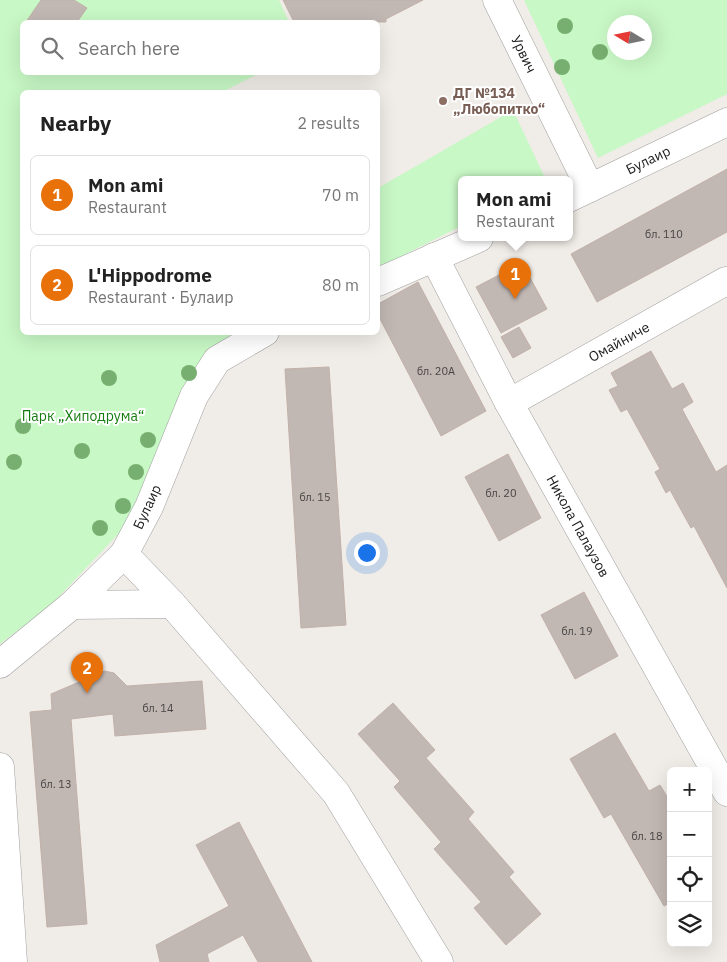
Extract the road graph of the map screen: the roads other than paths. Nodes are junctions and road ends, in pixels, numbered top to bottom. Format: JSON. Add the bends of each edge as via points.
{"nodes":[{"id":1,"x":497,"y":0,"type":"edge"},
{"id":2,"x":727,"y":122,"type":"edge"},
{"id":3,"x":572,"y":176,"type":"edge"},
{"id":4,"x":573,"y":179,"type":"edge"},
{"id":5,"x":579,"y":193,"type":"edge"},
{"id":6,"x":472,"y":241,"type":"edge"},
{"id":7,"x":434,"y":257,"type":"junction"},
{"id":8,"x":380,"y":281,"type":"edge"},
{"id":9,"x":727,"y":283,"type":"edge"},
{"id":10,"x":260,"y":335,"type":"edge"},
{"id":11,"x":509,"y":403,"type":"junction"},
{"id":12,"x":124,"y":554,"type":"junction"},
{"id":13,"x":172,"y":604,"type":"junction"},
{"id":14,"x":72,"y":605,"type":"junction"},
{"id":15,"x":0,"y":664,"type":"edge"},
{"id":16,"x":0,"y":767,"type":"edge"},
{"id":17,"x":727,"y":792,"type":"edge"},
{"id":18,"x":13,"y":962,"type":"edge"},
{"id":19,"x":439,"y":962,"type":"edge"}],
"edges":[{"from":1,"to":3,"type":"street","name":"Урвич"},
{"from":2,"to":5,"type":"street","name":"Булаир"},
{"from":4,"to":5,"type":"street","name":"Урвич"},
{"from":6,"to":7,"type":"street"},
{"from":7,"to":8,"type":"street"},
{"from":7,"to":11,"type":"street","name":"Никола Палаузов"},
{"from":9,"to":11,"type":"street","name":"Омайниче"},
{"from":10,"to":12,"type":"street","name":"Булаир","via":[[217,360],[194,396],[149,507]]},
{"from":11,"to":17,"type":"street","name":"Никола Палаузов"},
{"from":12,"to":13,"type":"street"},
{"from":12,"to":14,"type":"street","name":"Булаир"},
{"from":13,"to":14,"type":"street"},
{"from":13,"to":19,"type":"street","via":[[336,793]]},
{"from":14,"to":15,"type":"street","name":"Булаир"},
{"from":16,"to":18,"type":"street"}]}
